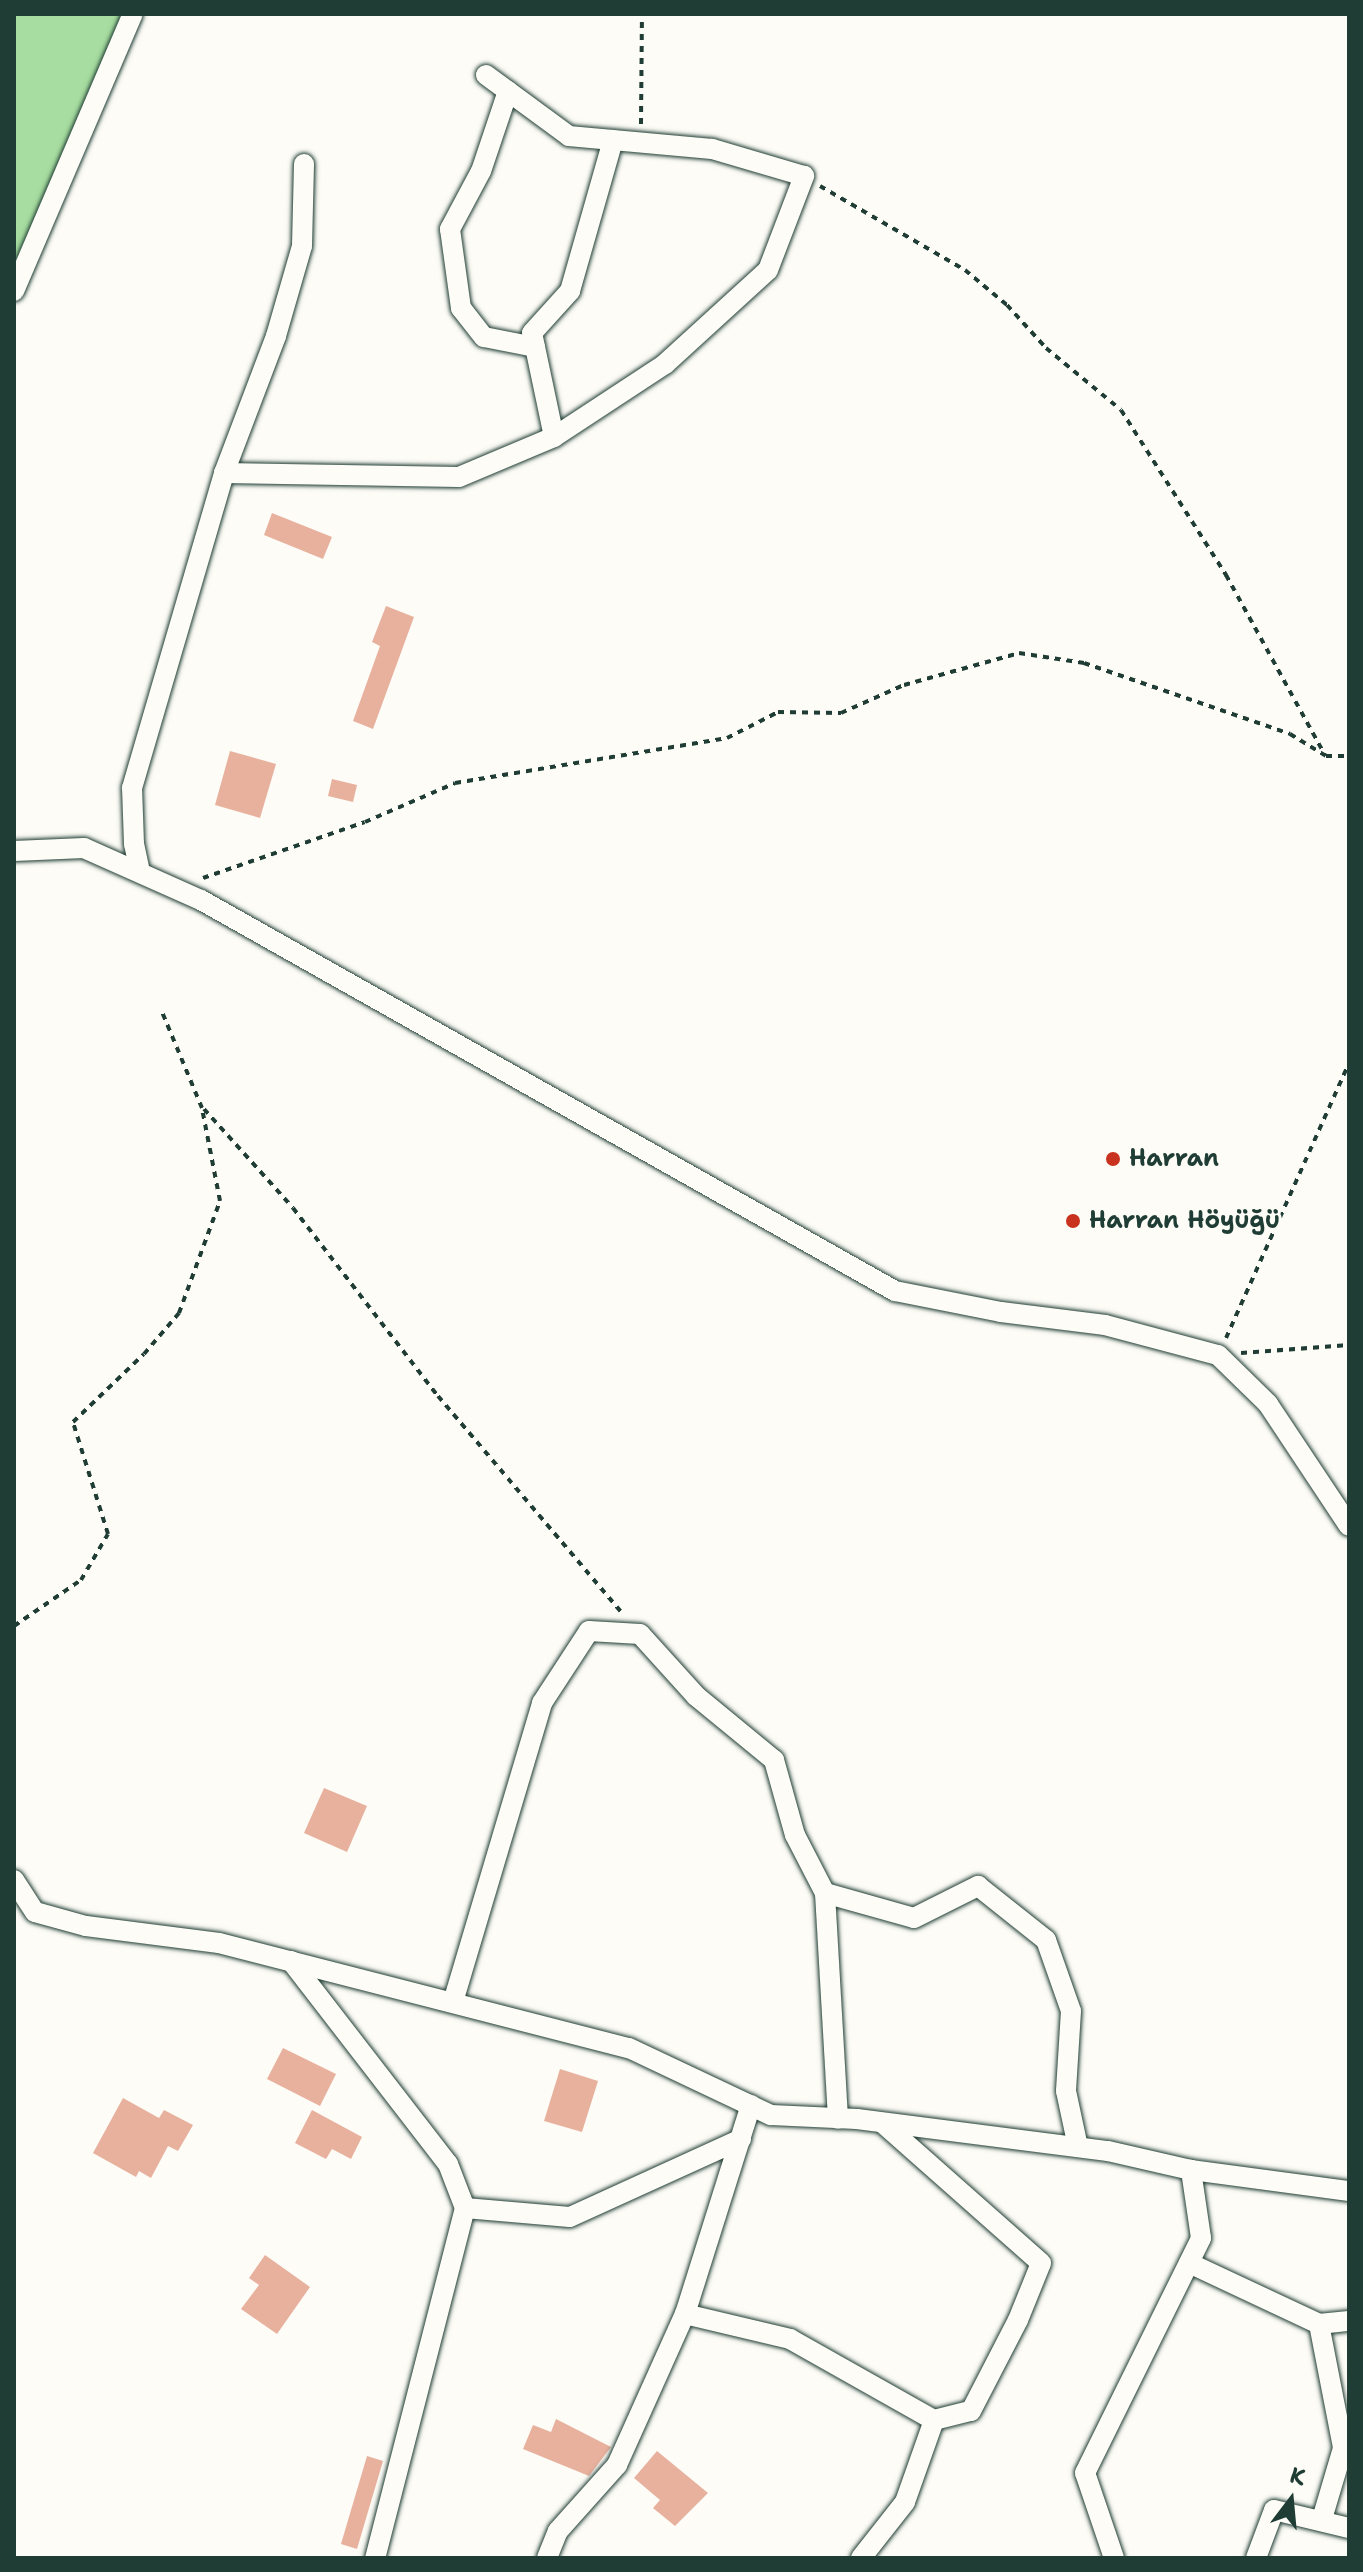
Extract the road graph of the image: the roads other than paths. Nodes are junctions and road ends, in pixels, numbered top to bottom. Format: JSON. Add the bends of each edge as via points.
{"nodes":[{"id":1,"x":133,"y":14,"type":"edge"},
{"id":2,"x":486,"y":75,"type":"dead end"},
{"id":3,"x":508,"y":91,"type":"junction"},
{"id":4,"x":613,"y":140,"type":"junction"},
{"id":5,"x":304,"y":164,"type":"dead end"},
{"id":6,"x":14,"y":291,"type":"edge"},
{"id":7,"x":535,"y":347,"type":"junction"},
{"id":8,"x":554,"y":437,"type":"junction"},
{"id":9,"x":224,"y":473,"type":"junction"},
{"id":10,"x":14,"y":851,"type":"edge"},
{"id":11,"x":140,"y":872,"type":"junction"},
{"id":12,"x":1349,"y":1526,"type":"edge"},
{"id":13,"x":14,"y":1880,"type":"edge"},
{"id":14,"x":825,"y":1893,"type":"junction"},
{"id":15,"x":291,"y":1961,"type":"junction"},
{"id":16,"x":453,"y":2002,"type":"junction"},
{"id":17,"x":751,"y":2105,"type":"junction"},
{"id":18,"x":838,"y":2119,"type":"junction"},
{"id":19,"x":883,"y":2123,"type":"junction"},
{"id":20,"x":741,"y":2139,"type":"junction"},
{"id":21,"x":1078,"y":2147,"type":"junction"},
{"id":22,"x":1191,"y":2170,"type":"junction"},
{"id":23,"x":1349,"y":2191,"type":"edge"},
{"id":24,"x":465,"y":2208,"type":"junction"},
{"id":25,"x":1189,"y":2263,"type":"junction"},
{"id":26,"x":685,"y":2314,"type":"junction"},
{"id":27,"x":1349,"y":2321,"type":"edge"},
{"id":28,"x":1319,"y":2324,"type":"junction"},
{"id":29,"x":934,"y":2420,"type":"junction"},
{"id":30,"x":1346,"y":2448,"type":"edge"},
{"id":31,"x":1322,"y":2519,"type":"junction"},
{"id":32,"x":1349,"y":2528,"type":"edge"},
{"id":33,"x":375,"y":2558,"type":"edge"},
{"id":34,"x":547,"y":2558,"type":"edge"},
{"id":35,"x":861,"y":2558,"type":"edge"},
{"id":36,"x":1114,"y":2558,"type":"edge"},
{"id":37,"x":1256,"y":2558,"type":"edge"}],
"edges":[{"from":1,"to":6,"type":"street"},
{"from":2,"to":3,"type":"street"},
{"from":3,"to":4,"type":"street","via":[[569,136]]},
{"from":3,"to":7,"type":"street","via":[[481,171],[450,229],[461,308],[484,337]]},
{"from":4,"to":7,"type":"street","via":[[570,291],[532,333]]},
{"from":4,"to":8,"type":"street","via":[[712,149],[804,176],[768,270],[665,364]]},
{"from":5,"to":9,"type":"street","via":[[302,246],[276,336]]},
{"from":7,"to":8,"type":"street"},
{"from":8,"to":9,"type":"street","via":[[459,477]]},
{"from":9,"to":11,"type":"street","via":[[132,788]]},
{"from":10,"to":11,"type":"street","via":[[84,848]]},
{"from":11,"to":12,"type":"street","via":[[201,900],[895,1291],[1105,1325],[1218,1355],[1268,1404]]},
{"from":13,"to":15,"type":"street","via":[[35,1912],[86,1926],[219,1943]]},
{"from":14,"to":16,"type":"street","via":[[795,1835],[774,1760],[696,1696],[640,1634],[589,1631],[542,1703]]},
{"from":14,"to":18,"type":"street"},
{"from":14,"to":21,"type":"street","via":[[914,1918],[978,1886],[1046,1940],[1071,2011],[1066,2091]]},
{"from":15,"to":16,"type":"street"},
{"from":15,"to":24,"type":"street","via":[[448,2164]]},
{"from":16,"to":17,"type":"street","via":[[629,2048]]},
{"from":17,"to":18,"type":"street","via":[[771,2115]]},
{"from":17,"to":20,"type":"street"},
{"from":18,"to":19,"type":"street"},
{"from":19,"to":21,"type":"street"},
{"from":19,"to":29,"type":"street","via":[[1041,2263],[971,2411]]},
{"from":20,"to":24,"type":"street","via":[[570,2217]]},
{"from":20,"to":26,"type":"street"},
{"from":21,"to":22,"type":"street"},
{"from":22,"to":23,"type":"street"},
{"from":22,"to":25,"type":"street","via":[[1201,2238]]},
{"from":24,"to":33,"type":"street"},
{"from":25,"to":28,"type":"street"},
{"from":25,"to":36,"type":"street","via":[[1085,2473]]},
{"from":26,"to":29,"type":"street","via":[[790,2339]]},
{"from":26,"to":34,"type":"street","via":[[617,2465],[558,2531]]},
{"from":27,"to":28,"type":"street"},
{"from":28,"to":30,"type":"street"},
{"from":29,"to":35,"type":"street","via":[[905,2502]]},
{"from":30,"to":31,"type":"street"},
{"from":31,"to":32,"type":"street"},
{"from":31,"to":37,"type":"street","via":[[1274,2510]]}]}
